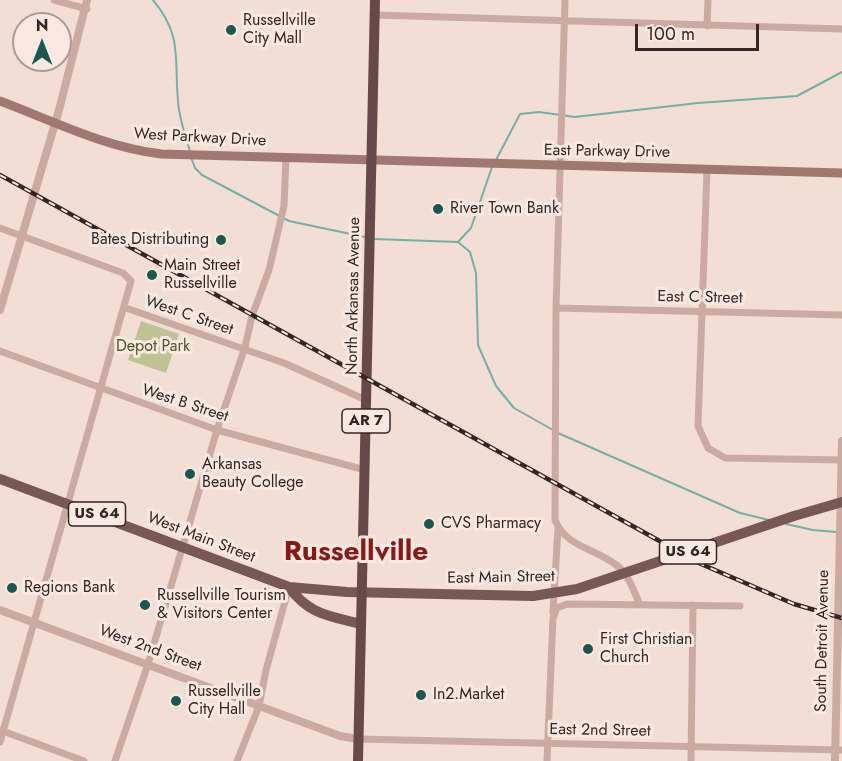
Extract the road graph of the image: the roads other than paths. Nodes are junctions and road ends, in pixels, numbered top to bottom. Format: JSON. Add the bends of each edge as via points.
{"nodes":[{"id":1,"x":54,"y":0,"type":"edge"},
{"id":2,"x":375,"y":0,"type":"edge"},
{"id":3,"x":565,"y":0,"type":"edge"},
{"id":4,"x":708,"y":0,"type":"edge"},
{"id":5,"x":87,"y":4,"type":"edge"},
{"id":6,"x":375,"y":15,"type":"junction"},
{"id":7,"x":565,"y":20,"type":"junction"},
{"id":8,"x":707,"y":26,"type":"junction"},
{"id":9,"x":842,"y":29,"type":"edge"},
{"id":10,"x":0,"y":101,"type":"edge"},
{"id":11,"x":55,"y":122,"type":"junction"},
{"id":12,"x":286,"y":158,"type":"junction"},
{"id":13,"x":372,"y":160,"type":"junction"},
{"id":14,"x":560,"y":166,"type":"junction"},
{"id":15,"x":707,"y":170,"type":"junction"},
{"id":16,"x":842,"y":173,"type":"edge"},
{"id":17,"x":0,"y":228,"type":"edge"},
{"id":18,"x":22,"y":236,"type":"junction"},
{"id":19,"x":126,"y":308,"type":"junction"},
{"id":20,"x":556,"y":308,"type":"junction"},
{"id":21,"x":0,"y":310,"type":"edge"},
{"id":22,"x":701,"y":312,"type":"junction"},
{"id":23,"x":842,"y":315,"type":"edge"},
{"id":24,"x":242,"y":349,"type":"junction"},
{"id":25,"x":0,"y":351,"type":"edge"},
{"id":26,"x":102,"y":390,"type":"junction"},
{"id":27,"x":366,"y":400,"type":"junction"},
{"id":28,"x":217,"y":430,"type":"junction"},
{"id":29,"x":842,"y":441,"type":"edge"},
{"id":30,"x":842,"y":460,"type":"edge"},
{"id":31,"x":365,"y":470,"type":"junction"},
{"id":32,"x":0,"y":479,"type":"edge"},
{"id":33,"x":842,"y":502,"type":"edge"},
{"id":34,"x":68,"y":503,"type":"junction"},
{"id":35,"x":558,"y":528,"type":"junction"},
{"id":36,"x":182,"y":548,"type":"junction"},
{"id":37,"x":289,"y":587,"type":"junction"},
{"id":38,"x":362,"y":593,"type":"junction"},
{"id":39,"x":640,"y":605,"type":"junction"},
{"id":40,"x":693,"y":605,"type":"junction"},
{"id":41,"x":740,"y":606,"type":"dead end"},
{"id":42,"x":0,"y":610,"type":"edge"},
{"id":43,"x":553,"y":618,"type":"junction"},
{"id":44,"x":34,"y":622,"type":"junction"},
{"id":45,"x":362,"y":624,"type":"junction"},
{"id":46,"x":148,"y":664,"type":"junction"},
{"id":47,"x":259,"y":706,"type":"junction"},
{"id":48,"x":2,"y":731,"type":"edge"},
{"id":49,"x":358,"y":739,"type":"junction"},
{"id":50,"x":0,"y":742,"type":"edge"},
{"id":51,"x":548,"y":744,"type":"junction"},
{"id":52,"x":691,"y":746,"type":"junction"},
{"id":53,"x":839,"y":750,"type":"edge"},
{"id":54,"x":84,"y":761,"type":"edge"},
{"id":55,"x":115,"y":761,"type":"edge"},
{"id":56,"x":237,"y":761,"type":"edge"},
{"id":57,"x":358,"y":761,"type":"edge"},
{"id":58,"x":547,"y":761,"type":"edge"},
{"id":59,"x":691,"y":761,"type":"edge"},
{"id":60,"x":835,"y":761,"type":"edge"}],
"edges":[{"from":1,"to":5,"type":"street"},
{"from":2,"to":6,"type":"highway","name":"North Arkansas Avenue","number":"AR 7"},
{"from":3,"to":7,"type":"street"},
{"from":4,"to":8,"type":"street"},
{"from":5,"to":11,"type":"street"},
{"from":6,"to":7,"type":"street"},
{"from":6,"to":13,"type":"highway","name":"North Arkansas Avenue","number":"AR 7"},
{"from":7,"to":8,"type":"street"},
{"from":7,"to":14,"type":"street"},
{"from":8,"to":9,"type":"street"},
{"from":10,"to":11,"type":"main road","name":"West Parkway Drive"},
{"from":11,"to":12,"type":"main road","name":"West Parkway Drive","via":[[121,147],[183,155]]},
{"from":11,"to":18,"type":"street"},
{"from":12,"to":13,"type":"main road","name":"West Parkway Drive"},
{"from":12,"to":24,"type":"street","via":[[284,206],[269,270]]},
{"from":13,"to":14,"type":"main road","name":"East Parkway Drive"},
{"from":13,"to":27,"type":"highway","name":"North Arkansas Avenue","number":"AR 7"},
{"from":14,"to":15,"type":"main road","name":"East Parkway Drive"},
{"from":14,"to":20,"type":"street"},
{"from":15,"to":16,"type":"main road","name":"East Parkway Drive"},
{"from":15,"to":22,"type":"street"},
{"from":17,"to":18,"type":"street","name":"West C Street"},
{"from":18,"to":19,"type":"street","name":"West C Street","via":[[123,273],[131,281]]},
{"from":18,"to":21,"type":"street"},
{"from":19,"to":24,"type":"street","name":"West C Street"},
{"from":19,"to":26,"type":"street"},
{"from":20,"to":22,"type":"street","name":"East C Street"},
{"from":20,"to":35,"type":"street"},
{"from":22,"to":23,"type":"street","name":"East C Street"},
{"from":22,"to":30,"type":"street","via":[[698,426],[708,448],[725,458]]},
{"from":24,"to":27,"type":"street","name":"West C Street","via":[[284,363]]},
{"from":24,"to":28,"type":"street"},
{"from":25,"to":26,"type":"street","name":"West B Street"},
{"from":26,"to":28,"type":"street","name":"West B Street"},
{"from":26,"to":34,"type":"street"},
{"from":27,"to":31,"type":"highway","name":"North Arkansas Avenue","number":"AR 7"},
{"from":28,"to":31,"type":"street","name":"West B Street"},
{"from":28,"to":36,"type":"street"},
{"from":29,"to":30,"type":"street","name":"South Detroit Avenue"},
{"from":30,"to":53,"type":"street","name":"South Detroit Avenue"},
{"from":31,"to":38,"type":"highway","name":"North Arkansas Avenue","number":"AR 7"},
{"from":32,"to":34,"type":"main road","name":"West Main Street","number":"US 64"},
{"from":33,"to":38,"type":"main road","name":"East Main Street","number":"US 64","bridge":true,"via":[[586,586],[533,596]]},
{"from":34,"to":36,"type":"main road","name":"West Main Street","number":"US 64"},
{"from":34,"to":44,"type":"street"},
{"from":35,"to":39,"type":"street","via":[[576,544],[615,563],[624,572]]},
{"from":35,"to":43,"type":"street"},
{"from":36,"to":37,"type":"main road","name":"West Main Street","number":"US 64"},
{"from":36,"to":46,"type":"street"},
{"from":37,"to":38,"type":"main road","name":"West Main Street","number":"US 64"},
{"from":37,"to":45,"type":"main road","via":[[310,609]]},
{"from":37,"to":47,"type":"street"},
{"from":38,"to":45,"type":"highway","number":"AR 7"},
{"from":39,"to":40,"type":"street"},
{"from":39,"to":43,"type":"street","via":[[567,604],[557,608]]},
{"from":40,"to":41,"type":"street"},
{"from":40,"to":52,"type":"street"},
{"from":42,"to":44,"type":"street","name":"West 2nd Street"},
{"from":43,"to":51,"type":"street"},
{"from":44,"to":46,"type":"street","name":"West 2nd Street"},
{"from":44,"to":48,"type":"street"},
{"from":45,"to":49,"type":"highway","number":"AR 7"},
{"from":46,"to":47,"type":"street","name":"West 2nd Street"},
{"from":46,"to":55,"type":"street"},
{"from":47,"to":49,"type":"street","name":"West 2nd Street"},
{"from":47,"to":56,"type":"street"},
{"from":48,"to":50,"type":"street"},
{"from":48,"to":54,"type":"street"},
{"from":49,"to":51,"type":"street","name":"East 2nd Street"},
{"from":49,"to":57,"type":"highway","number":"AR 7"},
{"from":51,"to":52,"type":"street","name":"East 2nd Street"},
{"from":51,"to":58,"type":"street"},
{"from":52,"to":53,"type":"street","name":"East 2nd Street"},
{"from":52,"to":59,"type":"street"},
{"from":53,"to":60,"type":"street","name":"South Detroit Avenue"}]}
